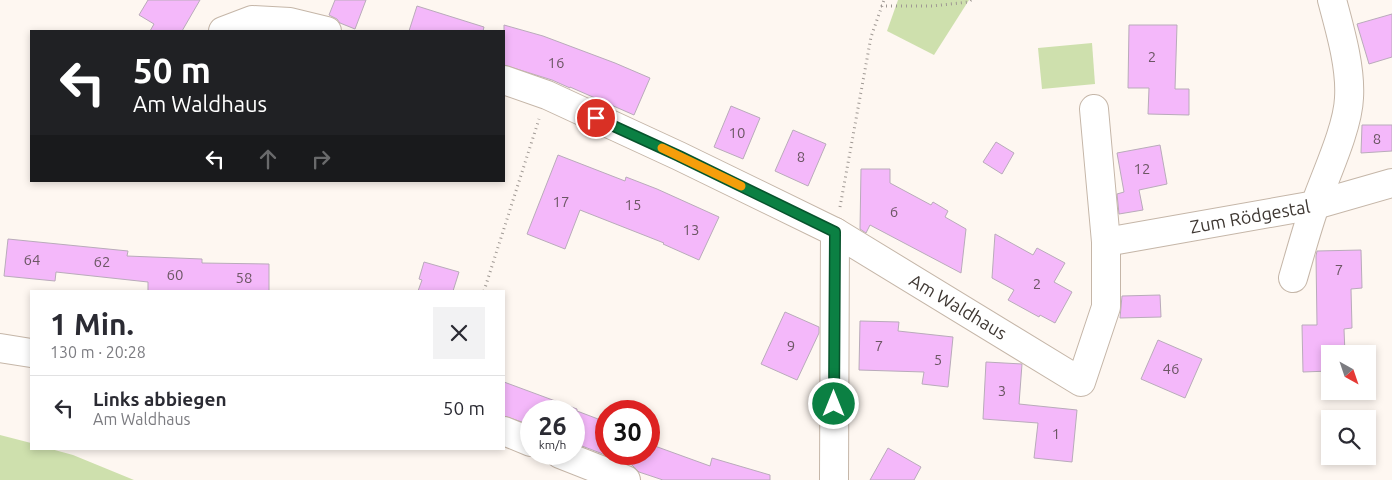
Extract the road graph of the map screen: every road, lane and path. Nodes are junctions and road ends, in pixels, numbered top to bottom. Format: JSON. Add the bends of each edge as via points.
{"nodes":[{"id":1,"x":884,"y":0,"type":"edge"},
{"id":2,"x":971,"y":0,"type":"edge"},
{"id":3,"x":1332,"y":0,"type":"edge"},
{"id":4,"x":882,"y":6,"type":"junction"},
{"id":5,"x":226,"y":30,"type":"edge"},
{"id":6,"x":324,"y":30,"type":"edge"},
{"id":7,"x":505,"y":80,"type":"edge"},
{"id":8,"x":547,"y":95,"type":"junction"},
{"id":9,"x":1094,"y":109,"type":"dead end"},
{"id":10,"x":1392,"y":183,"type":"edge"},
{"id":11,"x":1315,"y":206,"type":"junction"},
{"id":12,"x":835,"y":232,"type":"junction"},
{"id":13,"x":1106,"y":242,"type":"junction"},
{"id":14,"x":1293,"y":278,"type":"dead end"},
{"id":15,"x":484,"y":290,"type":"edge"},
{"id":16,"x":0,"y":348,"type":"edge"},
{"id":17,"x":30,"y":353,"type":"edge"},
{"id":18,"x":505,"y":431,"type":"edge"},
{"id":19,"x":520,"y":438,"type":"edge"},
{"id":20,"x":585,"y":464,"type":"edge"},
{"id":21,"x":626,"y":480,"type":"edge"},
{"id":22,"x":834,"y":480,"type":"edge"}],
"edges":[{"from":1,"to":4,"type":"path"},
{"from":2,"to":4,"type":"path","via":[[932,6]]},
{"from":3,"to":11,"type":"street","via":[[1348,75],[1349,100]]},
{"from":4,"to":12,"type":"path","via":[[871,37]]},
{"from":5,"to":6,"type":"street","via":[[252,20],[290,22]]},
{"from":7,"to":8,"type":"street","name":"Am Waldhaus"},
{"from":8,"to":12,"type":"street","name":"Am Waldhaus"},
{"from":8,"to":15,"type":"path"},
{"from":9,"to":13,"type":"street"},
{"from":10,"to":11,"type":"street","name":"Zum Rödgestal"},
{"from":11,"to":13,"type":"street","name":"Zum Rödgestal"},
{"from":11,"to":14,"type":"street"},
{"from":12,"to":13,"type":"street","name":"Am Waldhaus","via":[[1081,382],[1106,307]]},
{"from":12,"to":22,"type":"street"},
{"from":16,"to":17,"type":"street"},
{"from":18,"to":19,"type":"street"},
{"from":20,"to":21,"type":"street"}]}
